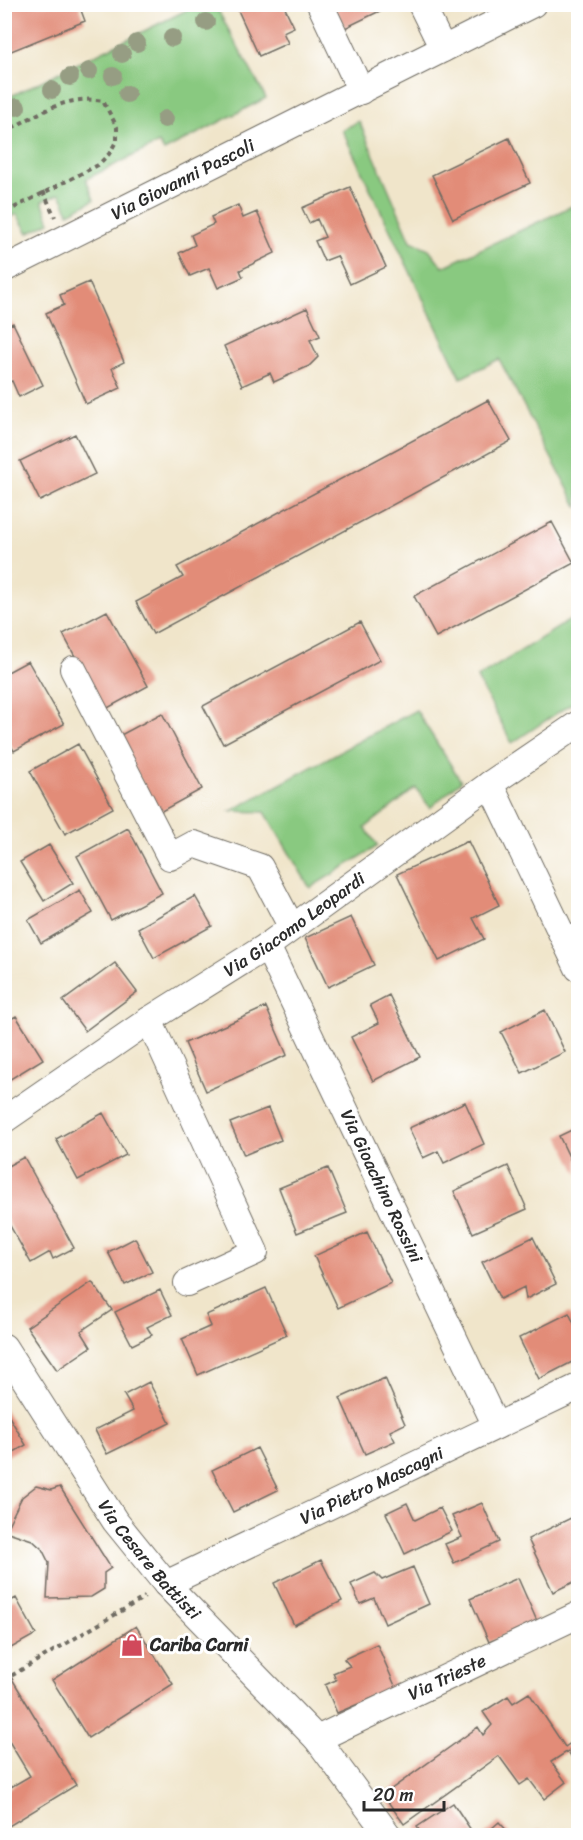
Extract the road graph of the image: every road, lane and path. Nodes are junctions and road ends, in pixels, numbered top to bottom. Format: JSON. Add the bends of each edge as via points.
{"nodes":[{"id":1,"x":320,"y":4,"type":"edge"},
{"id":2,"x":421,"y":4,"type":"edge"},
{"id":3,"x":533,"y":4,"type":"edge"},
{"id":4,"x":443,"y":49,"type":"junction"},
{"id":5,"x":361,"y":91,"type":"junction"},
{"id":6,"x":4,"y":132,"type":"edge"},
{"id":7,"x":4,"y":213,"type":"edge"},
{"id":8,"x":4,"y":270,"type":"edge"},
{"id":9,"x":72,"y":669,"type":"dead end"},
{"id":10,"x":579,"y":724,"type":"edge"},
{"id":11,"x":490,"y":784,"type":"junction"},
{"id":12,"x":291,"y":926,"type":"junction"},
{"id":13,"x":267,"y":946,"type":"junction"},
{"id":14,"x":579,"y":968,"type":"edge"},
{"id":15,"x":149,"y":1020,"type":"junction"},
{"id":16,"x":4,"y":1120,"type":"edge"},
{"id":17,"x":187,"y":1283,"type":"dead end"},
{"id":18,"x":4,"y":1347,"type":"edge"},
{"id":19,"x":579,"y":1388,"type":"edge"},
{"id":20,"x":496,"y":1426,"type":"junction"},
{"id":21,"x":166,"y":1584,"type":"junction"},
{"id":22,"x":579,"y":1615,"type":"edge"},
{"id":23,"x":4,"y":1680,"type":"edge"},
{"id":24,"x":317,"y":1740,"type":"junction"},
{"id":25,"x":389,"y":1836,"type":"edge"}],
"edges":[{"from":1,"to":5,"type":"street"},
{"from":2,"to":4,"type":"street"},
{"from":3,"to":4,"type":"street","name":"Via Giovanni Pascoli"},
{"from":4,"to":5,"type":"street","name":"Via Giovanni Pascoli"},
{"from":5,"to":8,"type":"street","name":"Via Giovanni Pascoli"},
{"from":6,"to":7,"type":"path","via":[[66,101],[84,97],[103,100],[117,127],[117,140],[98,165]]},
{"from":9,"to":12,"type":"street","via":[[170,857],[194,844],[260,867]]},
{"from":10,"to":11,"type":"street","name":"Via Giacomo Leopardi"},
{"from":11,"to":12,"type":"street","name":"Via Giacomo Leopardi"},
{"from":11,"to":14,"type":"street"},
{"from":12,"to":13,"type":"street","name":"Via Giacomo Leopardi"},
{"from":13,"to":15,"type":"street","name":"Via Giacomo Leopardi"},
{"from":13,"to":20,"type":"street","name":"Via Gioachino Rossini"},
{"from":15,"to":16,"type":"street","name":"Via Giacomo Leopardi"},
{"from":15,"to":17,"type":"street","via":[[255,1252]]},
{"from":18,"to":21,"type":"street","name":"Via Cesare Battisti","via":[[115,1521]]},
{"from":19,"to":20,"type":"street","name":"Via Pietro Mascagni"},
{"from":20,"to":21,"type":"street","name":"Via Pietro Mascagni"},
{"from":21,"to":23,"type":"path"},
{"from":21,"to":24,"type":"street","name":"Via Cesare Battisti"},
{"from":22,"to":24,"type":"street","name":"Via Trieste"},
{"from":24,"to":25,"type":"street","name":"Via Cesare Battisti"}]}
